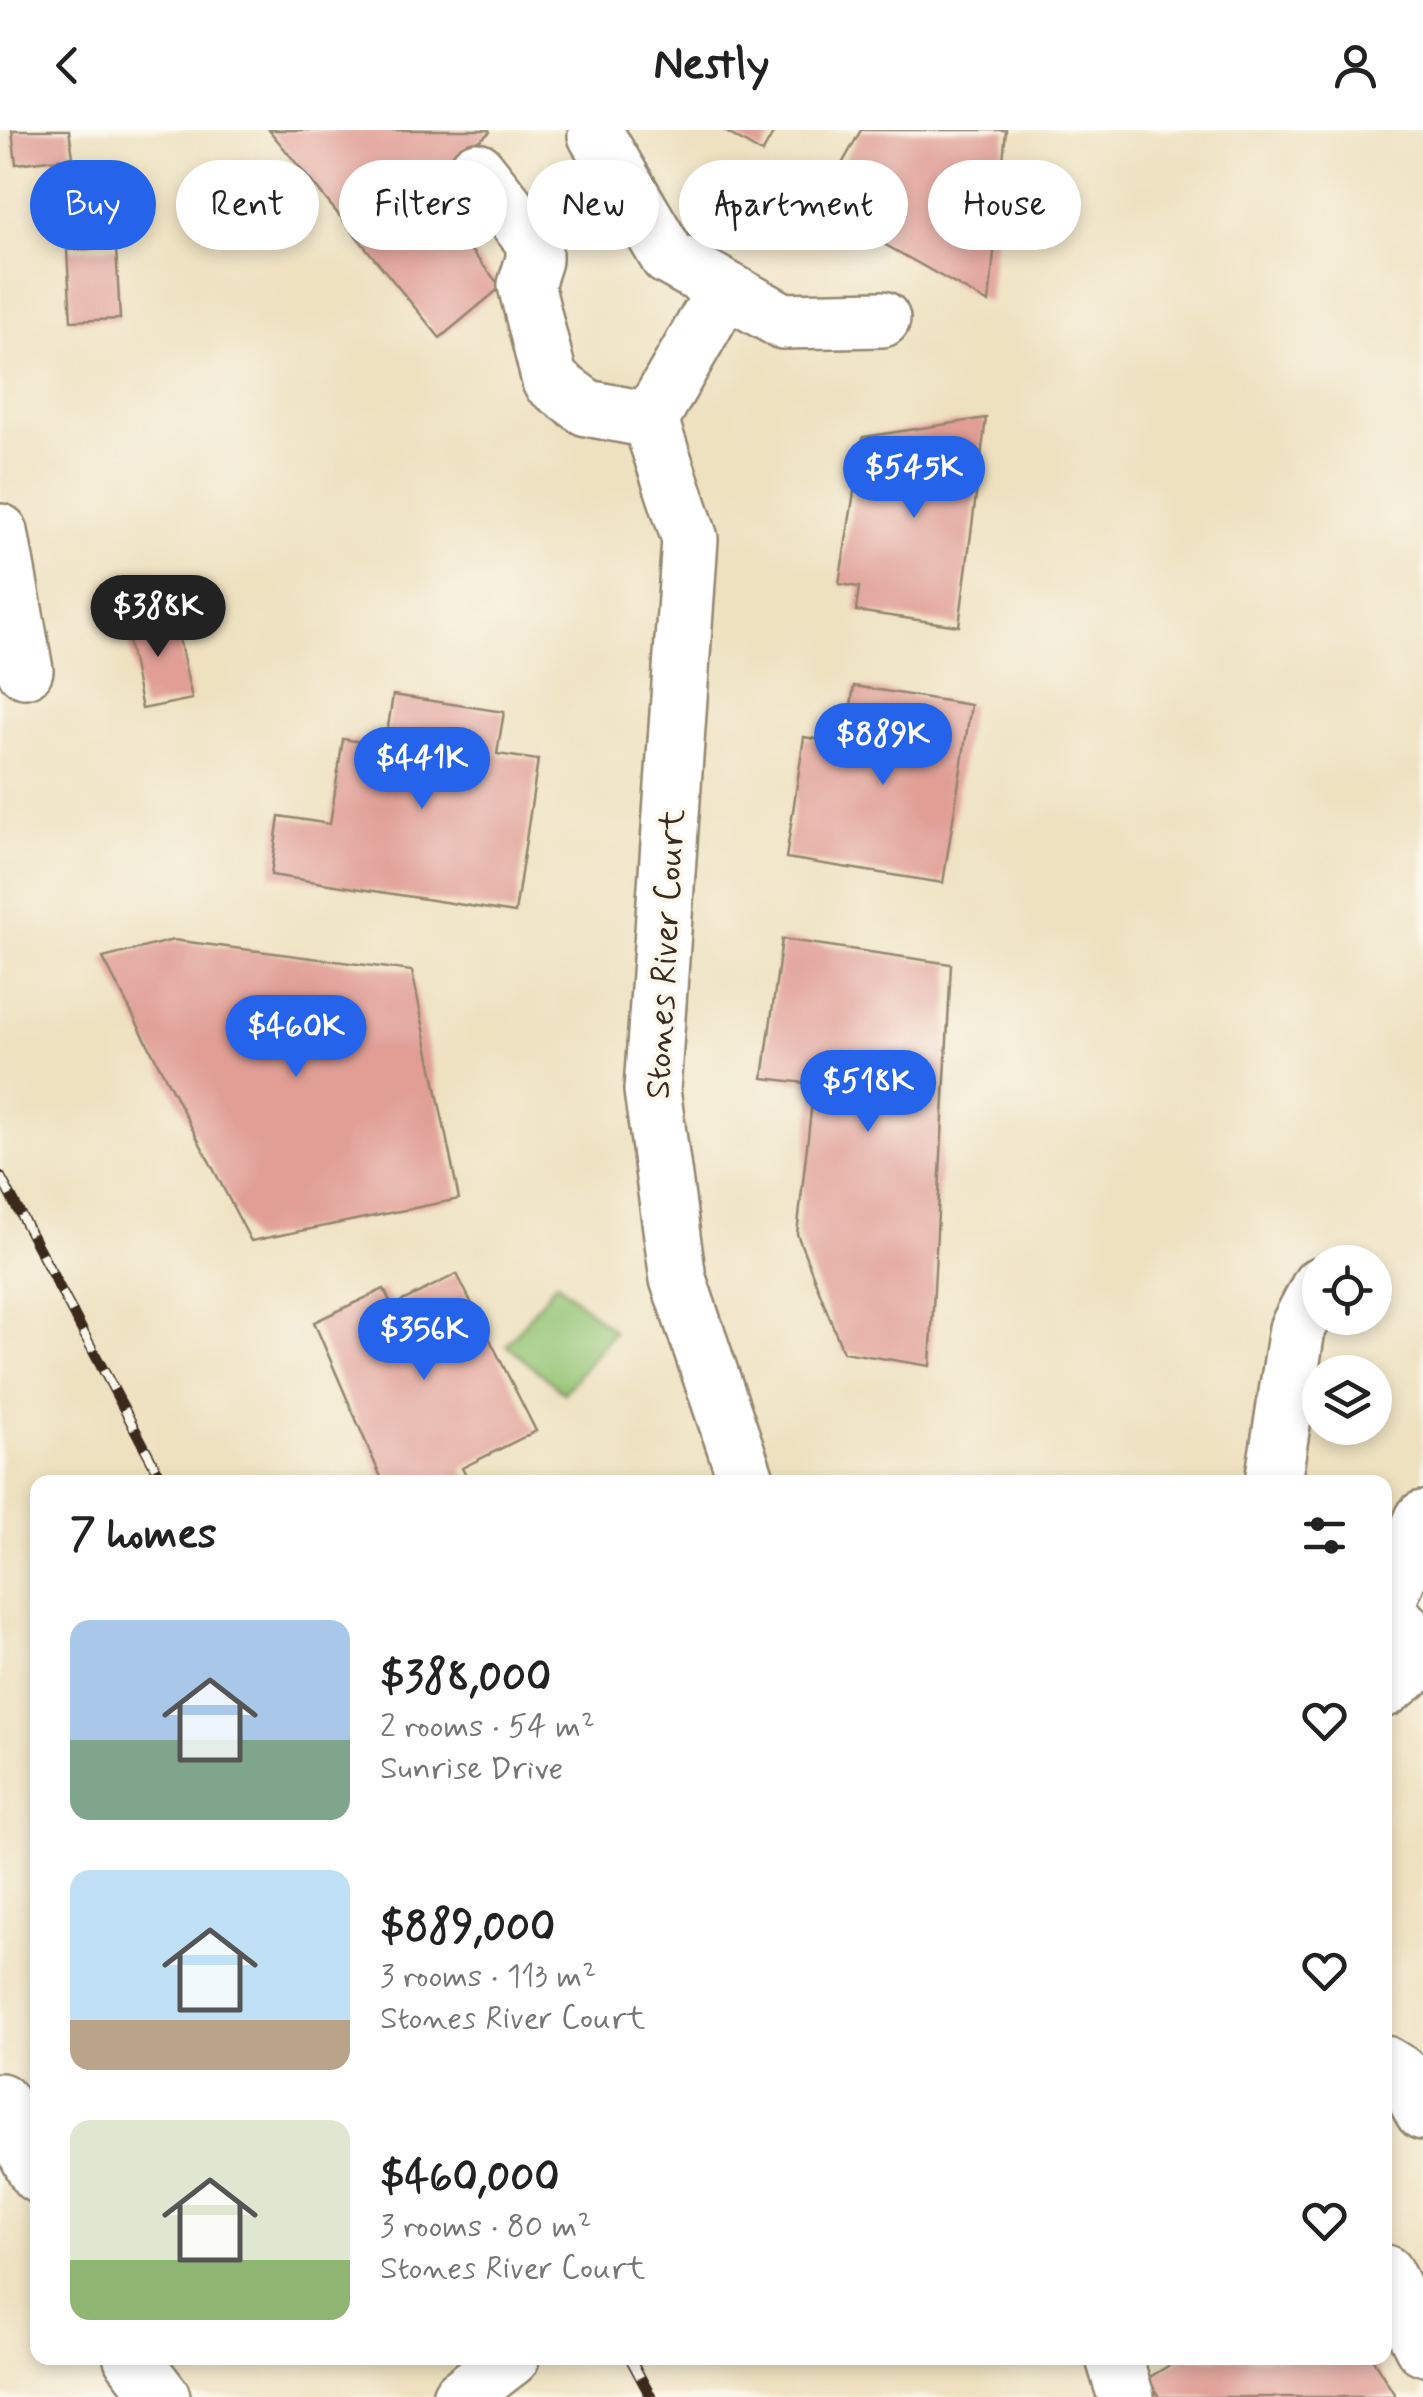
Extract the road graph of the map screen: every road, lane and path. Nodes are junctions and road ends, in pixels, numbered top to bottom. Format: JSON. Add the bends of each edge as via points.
{"nodes":[{"id":1,"x":596,"y":135,"type":"dead end"},
{"id":2,"x":507,"y":208,"type":"edge"},
{"id":3,"x":725,"y":289,"type":"junction"},
{"id":4,"x":882,"y":319,"type":"dead end"},
{"id":5,"x":650,"y":420,"type":"junction"},
{"id":6,"x":0,"y":532,"type":"edge"},
{"id":7,"x":25,"y":670,"type":"dead end"},
{"id":8,"x":1302,"y":1318,"type":"edge"},
{"id":9,"x":744,"y":1475,"type":"edge"},
{"id":10,"x":1275,"y":1475,"type":"edge"},
{"id":11,"x":1423,"y":1518,"type":"edge"},
{"id":12,"x":1392,"y":1590,"type":"edge"},
{"id":13,"x":1392,"y":1612,"type":"edge"},
{"id":14,"x":1423,"y":1652,"type":"edge"},
{"id":15,"x":1423,"y":1660,"type":"edge"},
{"id":16,"x":1392,"y":1684,"type":"edge"},
{"id":17,"x":1392,"y":2068,"type":"edge"},
{"id":18,"x":0,"y":2101,"type":"edge"},
{"id":19,"x":1423,"y":2112,"type":"edge"},
{"id":20,"x":30,"y":2159,"type":"edge"},
{"id":21,"x":1392,"y":2287,"type":"edge"},
{"id":22,"x":1423,"y":2347,"type":"edge"},
{"id":23,"x":137,"y":2365,"type":"edge"},
{"id":24,"x":502,"y":2365,"type":"edge"},
{"id":25,"x":1116,"y":2365,"type":"edge"},
{"id":26,"x":162,"y":2397,"type":"edge"},
{"id":27,"x":460,"y":2397,"type":"edge"},
{"id":28,"x":1126,"y":2397,"type":"edge"}],
"edges":[{"from":1,"to":3,"type":"street","via":[[668,257]]},
{"from":2,"to":5,"type":"street","via":[[534,242],[526,284],[550,381],[587,408]]},
{"from":3,"to":4,"type":"street","via":[[784,321]]},
{"from":3,"to":5,"type":"street"},
{"from":5,"to":9,"type":"street","name":"Stones River Court","via":[[690,539],[652,1090],[678,1280]]},
{"from":6,"to":7,"type":"street"},
{"from":8,"to":10,"type":"street"},
{"from":11,"to":12,"type":"street"},
{"from":13,"to":14,"type":"street"},
{"from":15,"to":16,"type":"street"},
{"from":17,"to":19,"type":"street","via":[[1403,2075]]},
{"from":18,"to":20,"type":"street"},
{"from":21,"to":22,"type":"street"},
{"from":23,"to":26,"type":"street"},
{"from":24,"to":27,"type":"street"},
{"from":25,"to":28,"type":"street"}]}
